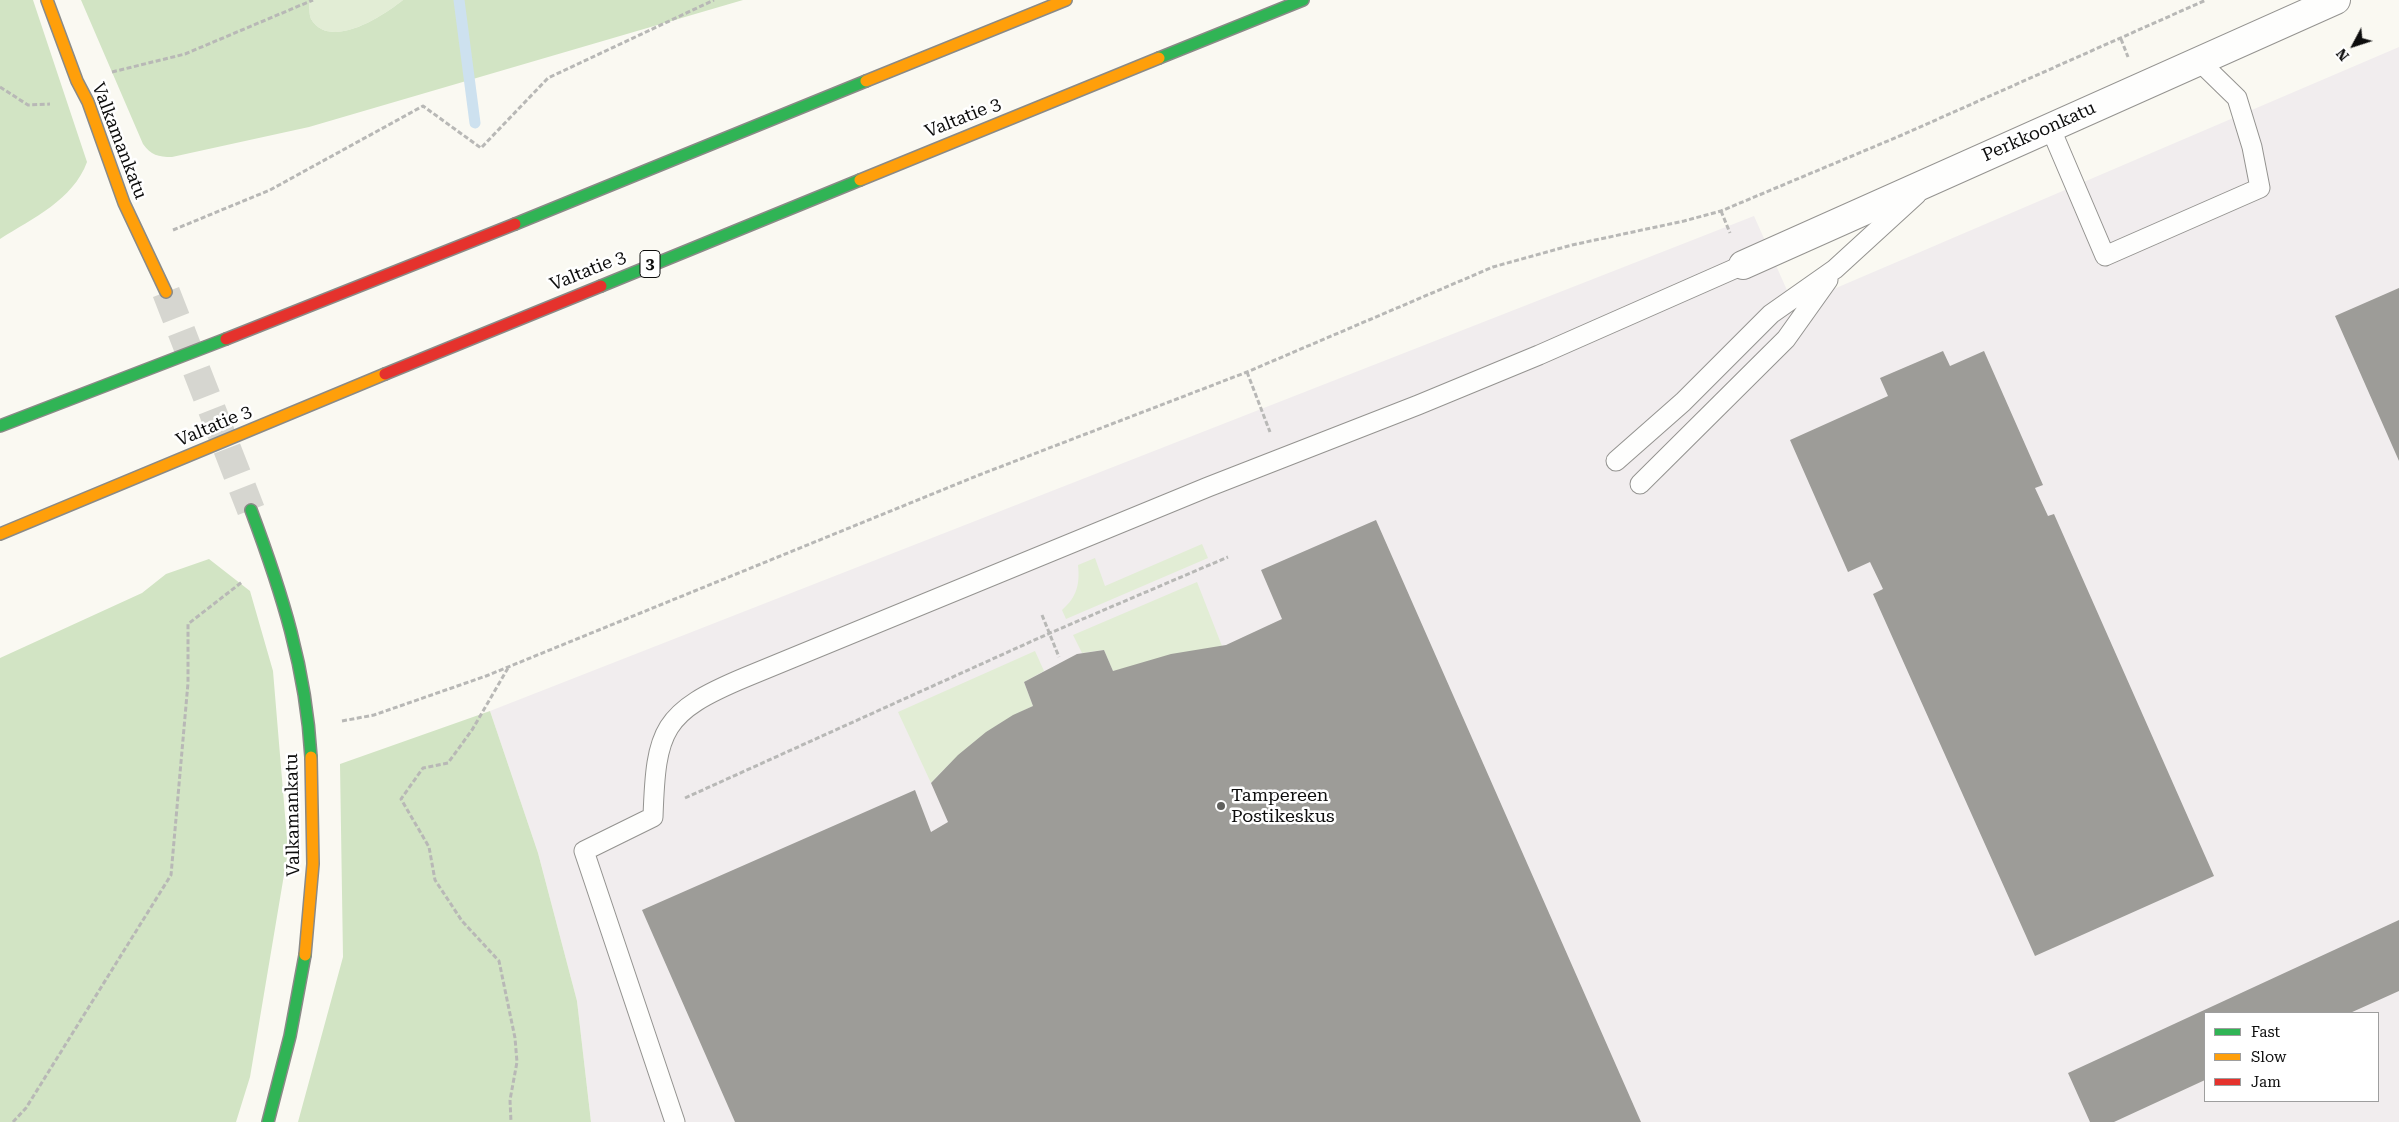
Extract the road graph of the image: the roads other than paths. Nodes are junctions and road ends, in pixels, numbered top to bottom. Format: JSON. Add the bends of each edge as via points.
{"nodes":[{"id":1,"x":47,"y":0,"type":"edge"},
{"id":2,"x":1066,"y":0,"type":"edge"},
{"id":3,"x":1303,"y":0,"type":"edge"},
{"id":4,"x":2336,"y":0,"type":"edge"},
{"id":5,"x":2199,"y":61,"type":"junction"},
{"id":6,"x":2050,"y":127,"type":"junction"},
{"id":7,"x":1928,"y":183,"type":"junction"},
{"id":8,"x":1742,"y":265,"type":"joint"},
{"id":9,"x":1836,"y":269,"type":"junction"},
{"id":10,"x":166,"y":292,"type":"tunnel mouth"},
{"id":11,"x":0,"y":426,"type":"edge"},
{"id":12,"x":1616,"y":461,"type":"dead end"},
{"id":13,"x":1640,"y":484,"type":"dead end"},
{"id":14,"x":251,"y":510,"type":"tunnel mouth"},
{"id":15,"x":0,"y":534,"type":"edge"},
{"id":16,"x":268,"y":1122,"type":"edge"},
{"id":17,"x":676,"y":1122,"type":"edge"}],
"edges":[{"from":1,"to":10,"type":"main road","name":"Valkamankatu","via":[[124,203]]},
{"from":2,"to":11,"type":"main road","via":[[298,312]]},
{"from":3,"to":15,"type":"main road","name":"Valtatie 3","number":"3","via":[[356,385]]},
{"from":4,"to":5,"type":"street","name":"Perkkoonkatu"},
{"from":5,"to":6,"type":"street","name":"Perkkoonkatu"},
{"from":5,"to":6,"type":"lane","via":[[2237,98],[2260,188],[2105,256]]},
{"from":6,"to":7,"type":"street","name":"Perkkoonkatu"},
{"from":7,"to":8,"type":"street","name":"Perkkoonkatu"},
{"from":7,"to":9,"type":"lane"},
{"from":8,"to":17,"type":"lane","via":[[1539,355],[703,696],[673,720],[661,742],[655,774],[653,817],[584,852]]},
{"from":9,"to":12,"type":"lane","via":[[1771,314],[1683,402]]},
{"from":9,"to":13,"type":"lane","via":[[1786,339]]},
{"from":14,"to":16,"type":"main road","name":"Valkamankatu","via":[[287,615],[301,670],[309,726],[314,810],[307,947],[298,1010]]}]}
